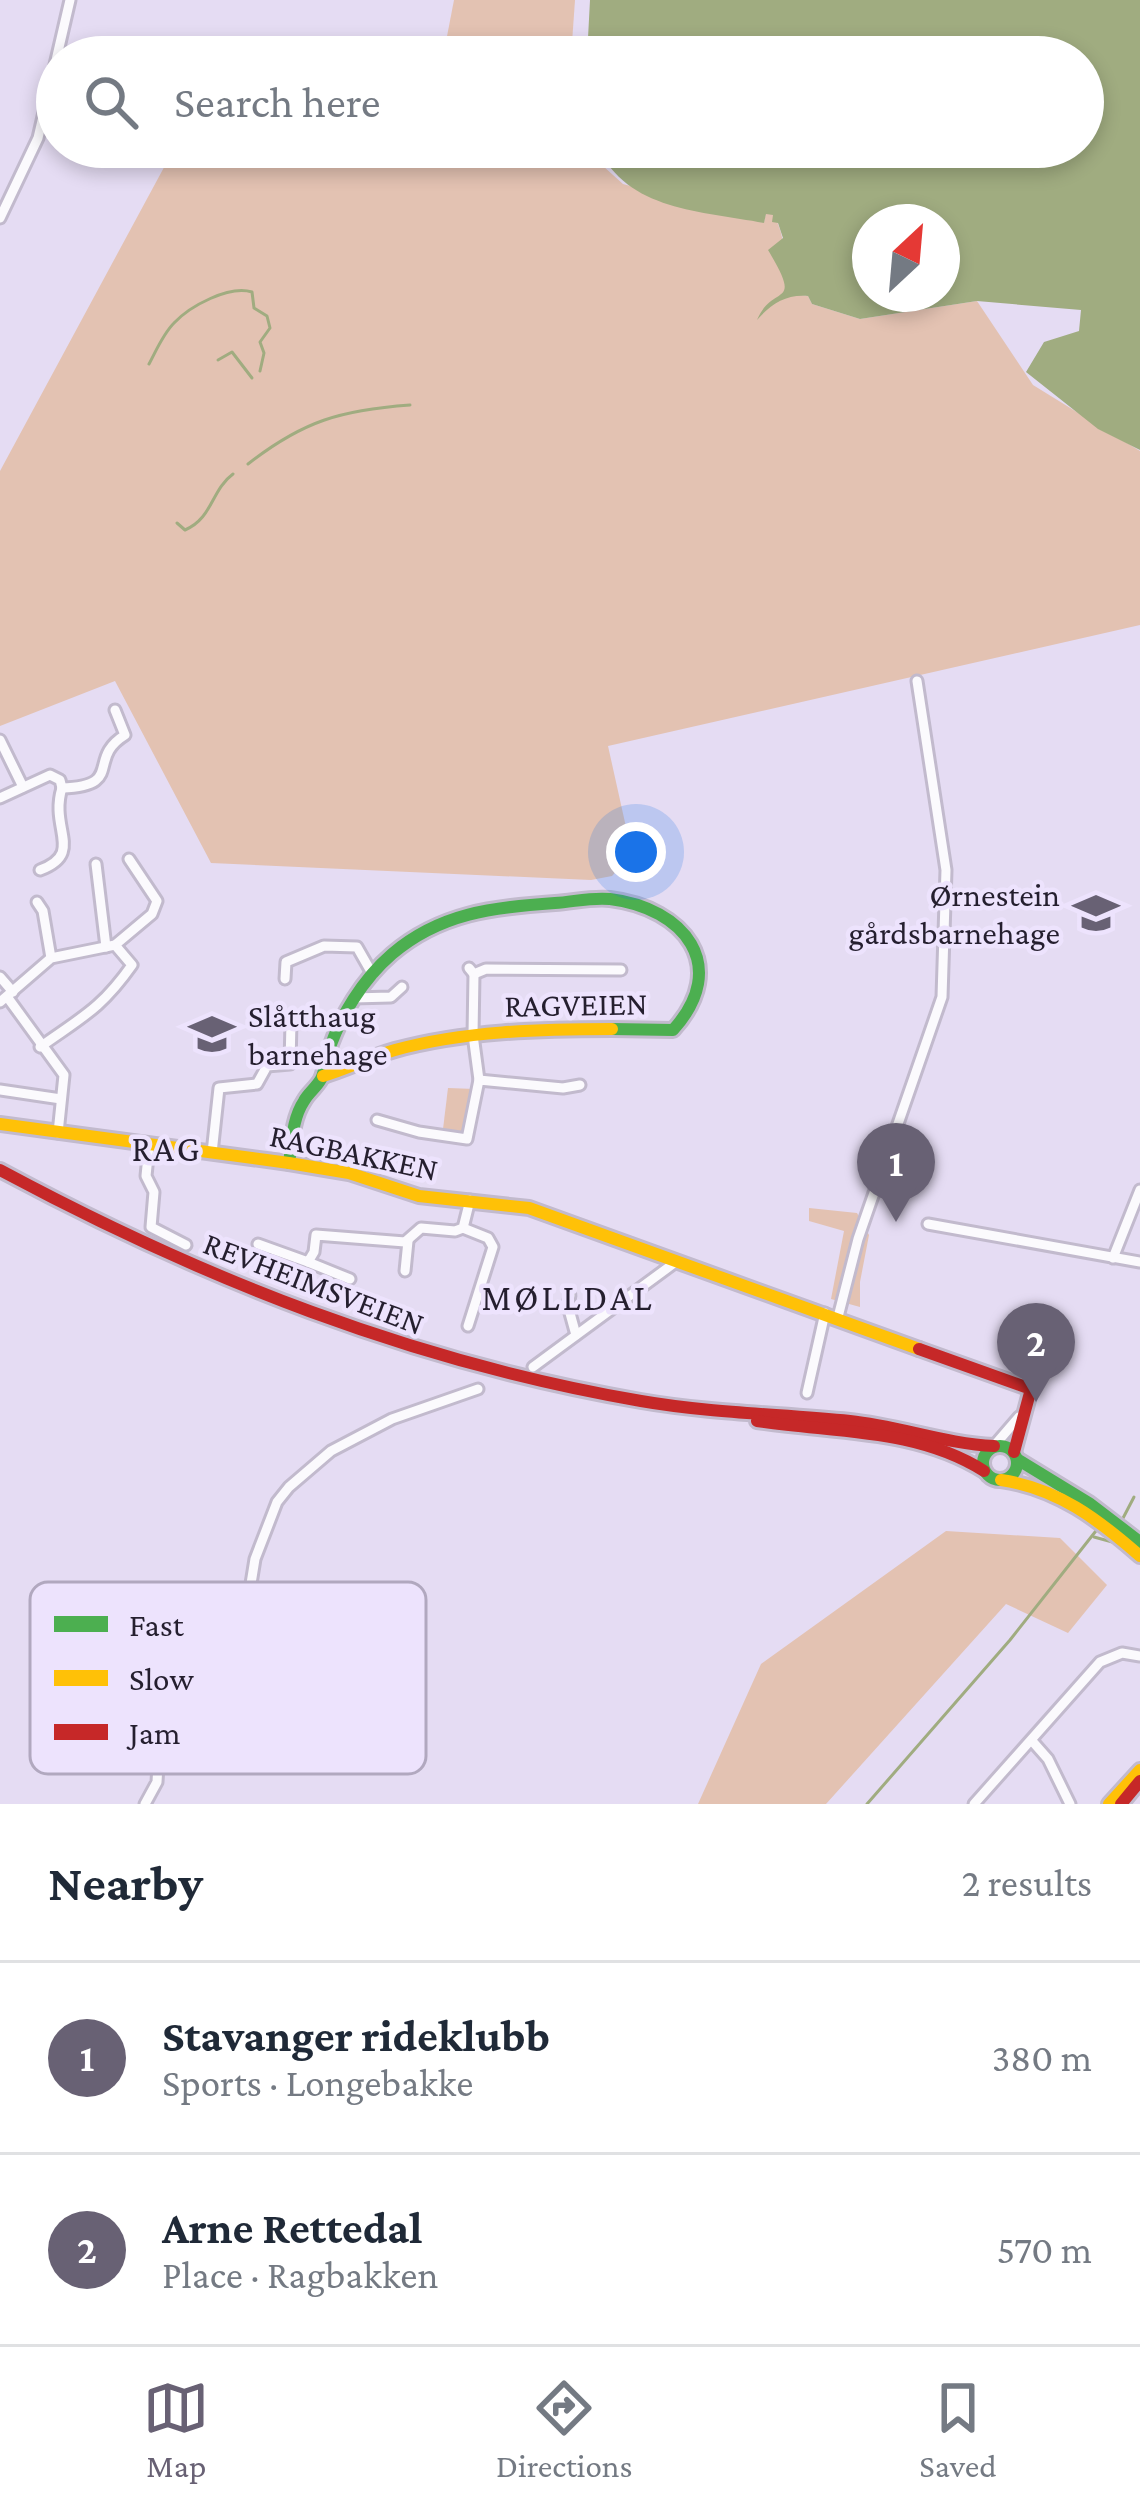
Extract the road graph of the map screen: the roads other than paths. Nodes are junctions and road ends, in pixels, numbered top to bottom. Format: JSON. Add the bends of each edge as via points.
{"nodes":[{"id":1,"x":70,"y":0,"type":"edge"},
{"id":2,"x":62,"y":36,"type":"edge"},
{"id":3,"x":36,"y":142,"type":"edge"},
{"id":4,"x":0,"y":218,"type":"edge"},
{"id":5,"x":917,"y":682,"type":"dead end"},
{"id":6,"x":115,"y":710,"type":"dead end"},
{"id":7,"x":0,"y":740,"type":"edge"},
{"id":8,"x":22,"y":787,"type":"junction"},
{"id":9,"x":62,"y":788,"type":"junction"},
{"id":10,"x":0,"y":798,"type":"edge"},
{"id":11,"x":129,"y":859,"type":"dead end"},
{"id":12,"x":96,"y":864,"type":"dead end"},
{"id":13,"x":40,"y":870,"type":"dead end"},
{"id":14,"x":38,"y":902,"type":"dead end"},
{"id":15,"x":110,"y":946,"type":"junction"},
{"id":16,"x":51,"y":958,"type":"junction"},
{"id":17,"x":621,"y":970,"type":"dead end"},
{"id":18,"x":373,"y":975,"type":"junction"},
{"id":19,"x":0,"y":977,"type":"edge"},
{"id":20,"x":285,"y":979,"type":"dead end"},
{"id":21,"x":402,"y":987,"type":"dead end"},
{"id":22,"x":7,"y":997,"type":"edge"},
{"id":23,"x":353,"y":998,"type":"junction"},
{"id":24,"x":291,"y":1022,"type":"dead end"},
{"id":25,"x":473,"y":1035,"type":"junction"},
{"id":26,"x":40,"y":1047,"type":"junction"},
{"id":27,"x":323,"y":1076,"type":"junction"},
{"id":28,"x":479,"y":1080,"type":"junction"},
{"id":29,"x":580,"y":1085,"type":"dead end"},
{"id":30,"x":0,"y":1090,"type":"edge"},
{"id":31,"x":61,"y":1099,"type":"junction"},
{"id":32,"x":377,"y":1120,"type":"dead end"},
{"id":33,"x":0,"y":1124,"type":"edge"},
{"id":34,"x":58,"y":1132,"type":"junction"},
{"id":35,"x":149,"y":1146,"type":"junction"},
{"id":36,"x":212,"y":1154,"type":"junction"},
{"id":37,"x":290,"y":1163,"type":"junction"},
{"id":38,"x":0,"y":1174,"type":"edge"},
{"id":39,"x":1140,"y":1190,"type":"edge"},
{"id":40,"x":470,"y":1200,"type":"junction"},
{"id":41,"x":928,"y":1224,"type":"dead end"},
{"id":42,"x":463,"y":1228,"type":"junction"},
{"id":43,"x":408,"y":1241,"type":"junction"},
{"id":44,"x":258,"y":1244,"type":"dead end"},
{"id":45,"x":186,"y":1245,"type":"dead end"},
{"id":46,"x":1113,"y":1258,"type":"junction"},
{"id":47,"x":677,"y":1261,"type":"junction"},
{"id":48,"x":308,"y":1262,"type":"junction"},
{"id":49,"x":1140,"y":1262,"type":"edge"},
{"id":50,"x":405,"y":1271,"type":"dead end"},
{"id":51,"x":350,"y":1279,"type":"dead end"},
{"id":52,"x":569,"y":1294,"type":"dead end"},
{"id":53,"x":831,"y":1315,"type":"junction"},
{"id":54,"x":468,"y":1326,"type":"dead end"},
{"id":55,"x":576,"y":1335,"type":"junction"},
{"id":56,"x":533,"y":1367,"type":"dead end"},
{"id":57,"x":478,"y":1388,"type":"dead end"},
{"id":58,"x":807,"y":1393,"type":"dead end"},
{"id":59,"x":1027,"y":1401,"type":"junction"},
{"id":60,"x":700,"y":1409,"type":"junction"},
{"id":61,"x":994,"y":1446,"type":"junction"},
{"id":62,"x":1015,"y":1456,"type":"junction"},
{"id":63,"x":984,"y":1472,"type":"junction"},
{"id":64,"x":1001,"y":1480,"type":"junction"},
{"id":65,"x":1073,"y":1499,"type":"junction"},
{"id":66,"x":1140,"y":1543,"type":"edge"},
{"id":67,"x":1140,"y":1556,"type":"edge"},
{"id":68,"x":251,"y":1582,"type":"edge"},
{"id":69,"x":1140,"y":1656,"type":"edge"},
{"id":70,"x":1033,"y":1742,"type":"junction"},
{"id":71,"x":1140,"y":1770,"type":"edge"},
{"id":72,"x":158,"y":1774,"type":"edge"},
{"id":73,"x":1140,"y":1781,"type":"edge"},
{"id":74,"x":145,"y":1804,"type":"edge"},
{"id":75,"x":974,"y":1804,"type":"edge"},
{"id":76,"x":1070,"y":1804,"type":"edge"},
{"id":77,"x":1109,"y":1804,"type":"edge"},
{"id":78,"x":1121,"y":1804,"type":"edge"}],
"edges":[{"from":1,"to":2,"type":"street"},
{"from":3,"to":4,"type":"street"},
{"from":5,"to":53,"type":"street","via":[[946,870],[943,997]]},
{"from":6,"to":9,"type":"street","via":[[125,735],[110,746],[100,779]]},
{"from":7,"to":8,"type":"street"},
{"from":8,"to":9,"type":"street","via":[[50,775]]},
{"from":8,"to":10,"type":"street"},
{"from":9,"to":13,"type":"street","via":[[56,811],[64,852]]},
{"from":11,"to":15,"type":"street","via":[[156,908]]},
{"from":12,"to":15,"type":"street"},
{"from":14,"to":16,"type":"street"},
{"from":15,"to":16,"type":"street"},
{"from":15,"to":26,"type":"street","via":[[132,965],[124,977],[98,1010]]},
{"from":16,"to":22,"type":"street"},
{"from":17,"to":25,"type":"street","via":[[472,971]]},
{"from":18,"to":20,"type":"street","via":[[357,947],[324,946],[286,962]]},
{"from":18,"to":23,"type":"street","name":"RAGVEIEN"},
{"from":18,"to":25,"type":"street","name":"RAGVEIEN","via":[[394,952],[464,911],[605,898],[659,916],[701,960],[697,997],[673,1030]]},
{"from":19,"to":22,"type":"street"},
{"from":21,"to":23,"type":"street","via":[[391,998]]},
{"from":22,"to":26,"type":"street"},
{"from":23,"to":27,"type":"street","name":"RAGVEIEN"},
{"from":24,"to":36,"type":"street","via":[[290,1064],[267,1066],[257,1084],[218,1088]]},
{"from":25,"to":27,"type":"street","name":"RAGVEIEN"},
{"from":25,"to":28,"type":"street"},
{"from":26,"to":31,"type":"street","via":[[64,1075]]},
{"from":27,"to":37,"type":"street","name":"RAGVEIEN","via":[[298,1111]]},
{"from":28,"to":29,"type":"street"},
{"from":28,"to":32,"type":"street","via":[[467,1139]]},
{"from":30,"to":31,"type":"street"},
{"from":31,"to":34,"type":"street"},
{"from":33,"to":34,"type":"street","name":"RAGBAKKEN"},
{"from":34,"to":35,"type":"street","name":"RAGBAKKEN"},
{"from":35,"to":36,"type":"street","name":"RAGBAKKEN"},
{"from":35,"to":45,"type":"street","via":[[151,1227]]},
{"from":36,"to":37,"type":"street","name":"RAGBAKKEN"},
{"from":37,"to":40,"type":"street","name":"RAGBAKKEN","via":[[419,1196]]},
{"from":38,"to":60,"type":"street","name":"REVHEIMSVEIEN","via":[[234,1286],[393,1344],[517,1378]]},
{"from":39,"to":46,"type":"street"},
{"from":40,"to":42,"type":"street"},
{"from":40,"to":47,"type":"street","name":"RAGBAKKEN","via":[[529,1208]]},
{"from":41,"to":46,"type":"street"},
{"from":42,"to":43,"type":"street","via":[[421,1228]]},
{"from":42,"to":54,"type":"street","via":[[494,1247]]},
{"from":43,"to":48,"type":"street","via":[[316,1235]]},
{"from":43,"to":50,"type":"street"},
{"from":44,"to":48,"type":"street"},
{"from":46,"to":49,"type":"street"},
{"from":47,"to":53,"type":"street","name":"RAGBAKKEN"},
{"from":47,"to":55,"type":"street"},
{"from":48,"to":51,"type":"street"},
{"from":52,"to":55,"type":"street"},
{"from":53,"to":58,"type":"street"},
{"from":53,"to":59,"type":"street","name":"RAGBAKKEN","via":[[1031,1389]]},
{"from":55,"to":56,"type":"street"},
{"from":57,"to":68,"type":"street","via":[[331,1451],[283,1495]]},
{"from":59,"to":61,"type":"street"},
{"from":59,"to":62,"type":"street"},
{"from":60,"to":61,"type":"street","name":"REVHEIMSVEIEN","via":[[885,1425]]},
{"from":60,"to":63,"type":"street","name":"REVHEIMSVEIEN","via":[[919,1444]]},
{"from":61,"to":62,"type":"street"},
{"from":61,"to":63,"type":"street","via":[[983,1456]]},
{"from":62,"to":64,"type":"street","via":[[1013,1474]]},
{"from":62,"to":65,"type":"street"},
{"from":63,"to":64,"type":"street"},
{"from":64,"to":65,"type":"street"},
{"from":65,"to":66,"type":"street"},
{"from":65,"to":67,"type":"street"},
{"from":69,"to":70,"type":"street","via":[[1100,1661]]},
{"from":70,"to":75,"type":"street"},
{"from":70,"to":76,"type":"street"},
{"from":71,"to":77,"type":"street"},
{"from":72,"to":74,"type":"street"},
{"from":73,"to":78,"type":"street"}]}
